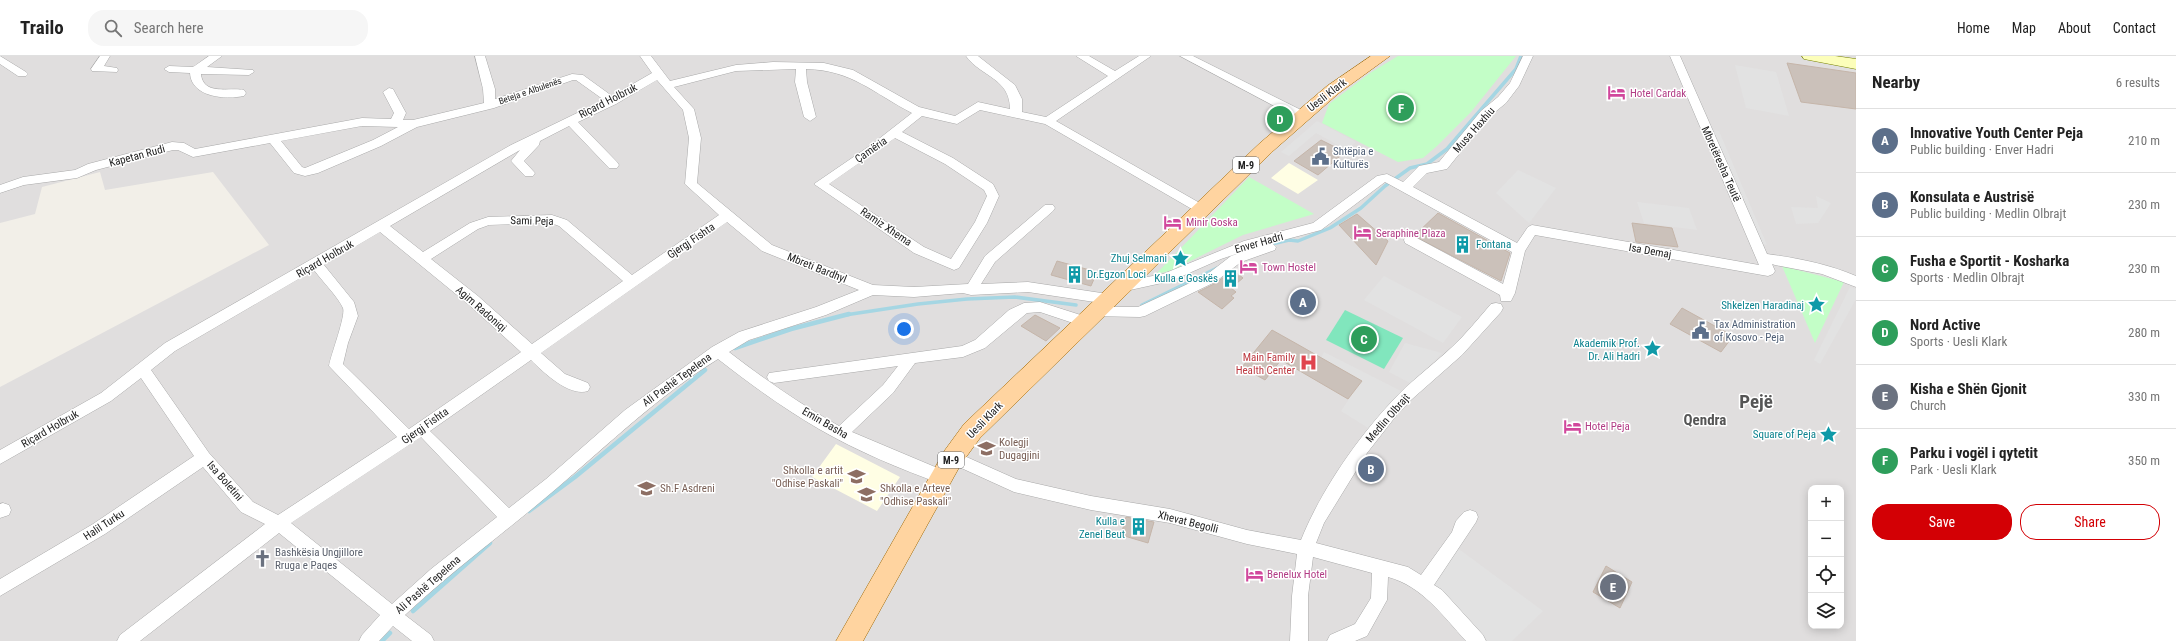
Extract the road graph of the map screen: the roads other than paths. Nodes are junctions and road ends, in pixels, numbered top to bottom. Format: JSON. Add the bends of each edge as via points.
{"nodes":[{"id":1,"x":105,"y":56,"type":"edge"},
{"id":2,"x":217,"y":56,"type":"edge"},
{"id":3,"x":480,"y":56,"type":"edge"},
{"id":4,"x":646,"y":56,"type":"edge"},
{"id":5,"x":971,"y":56,"type":"edge"},
{"id":6,"x":1081,"y":56,"type":"edge"},
{"id":7,"x":1146,"y":56,"type":"edge"},
{"id":8,"x":1185,"y":56,"type":"edge"},
{"id":9,"x":1382,"y":56,"type":"edge"},
{"id":10,"x":1528,"y":56,"type":"edge"},
{"id":11,"x":1675,"y":56,"type":"edge"},
{"id":12,"x":1809,"y":56,"type":"edge"},
{"id":13,"x":0,"y":59,"type":"edge"},
{"id":14,"x":798,"y":62,"type":"edge"},
{"id":15,"x":1856,"y":64,"type":"edge"},
{"id":16,"x":113,"y":70,"type":"dead end"},
{"id":17,"x":169,"y":70,"type":"dead end"},
{"id":18,"x":195,"y":70,"type":"junction"},
{"id":19,"x":249,"y":72,"type":"dead end"},
{"id":20,"x":22,"y":74,"type":"dead end"},
{"id":21,"x":659,"y":74,"type":"junction"},
{"id":22,"x":1115,"y":76,"type":"junction"},
{"id":23,"x":667,"y":86,"type":"junction"},
{"id":24,"x":240,"y":92,"type":"dead end"},
{"id":25,"x":389,"y":92,"type":"dead end"},
{"id":26,"x":612,"y":101,"type":"junction"},
{"id":27,"x":490,"y":104,"type":"junction"},
{"id":28,"x":920,"y":112,"type":"junction"},
{"id":29,"x":1016,"y":115,"type":"junction"},
{"id":30,"x":1301,"y":115,"type":"junction"},
{"id":31,"x":810,"y":117,"type":"dead end"},
{"id":32,"x":570,"y":120,"type":"junction"},
{"id":33,"x":1048,"y":121,"type":"junction"},
{"id":34,"x":396,"y":122,"type":"junction"},
{"id":35,"x":413,"y":124,"type":"junction"},
{"id":36,"x":894,"y":133,"type":"junction"},
{"id":37,"x":539,"y":136,"type":"junction"},
{"id":38,"x":273,"y":139,"type":"junction"},
{"id":39,"x":613,"y":165,"type":"dead end"},
{"id":40,"x":529,"y":173,"type":"dead end"},
{"id":41,"x":1397,"y":183,"type":"junction"},
{"id":42,"x":820,"y":184,"type":"joint"},
{"id":43,"x":0,"y":189,"type":"edge"},
{"id":44,"x":1049,"y":208,"type":"dead end"},
{"id":45,"x":1201,"y":209,"type":"junction"},
{"id":46,"x":728,"y":215,"type":"junction"},
{"id":47,"x":382,"y":226,"type":"junction"},
{"id":48,"x":1410,"y":240,"type":"dead end"},
{"id":49,"x":1275,"y":246,"type":"dead end"},
{"id":50,"x":1519,"y":250,"type":"junction"},
{"id":51,"x":421,"y":259,"type":"junction"},
{"id":52,"x":316,"y":264,"type":"junction"},
{"id":53,"x":954,"y":265,"type":"junction"},
{"id":54,"x":1766,"y":265,"type":"junction"},
{"id":55,"x":631,"y":281,"type":"junction"},
{"id":56,"x":1856,"y":282,"type":"edge"},
{"id":57,"x":967,"y":289,"type":"junction"},
{"id":58,"x":872,"y":290,"type":"junction"},
{"id":59,"x":1102,"y":305,"type":"junction"},
{"id":60,"x":1496,"y":308,"type":"dead end"},
{"id":61,"x":717,"y":351,"type":"junction"},
{"id":62,"x":530,"y":352,"type":"junction"},
{"id":63,"x":909,"y":362,"type":"dead end"},
{"id":64,"x":143,"y":370,"type":"junction"},
{"id":65,"x":774,"y":378,"type":"dead end"},
{"id":66,"x":582,"y":386,"type":"dead end"},
{"id":67,"x":841,"y":433,"type":"junction"},
{"id":68,"x":428,"y":436,"type":"dead end"},
{"id":69,"x":408,"y":438,"type":"junction"},
{"id":70,"x":953,"y":457,"type":"junction"},
{"id":71,"x":0,"y":458,"type":"edge"},
{"id":72,"x":204,"y":458,"type":"junction"},
{"id":73,"x":942,"y":477,"type":"junction"},
{"id":74,"x":1470,"y":517,"type":"dead end"},
{"id":75,"x":509,"y":518,"type":"junction"},
{"id":76,"x":279,"y":523,"type":"junction"},
{"id":77,"x":1306,"y":548,"type":"junction"},
{"id":78,"x":1380,"y":567,"type":"junction"},
{"id":79,"x":1424,"y":585,"type":"junction"},
{"id":80,"x":0,"y":588,"type":"edge"},
{"id":81,"x":393,"y":615,"type":"junction"},
{"id":82,"x":126,"y":641,"type":"edge"},
{"id":83,"x":368,"y":641,"type":"edge"},
{"id":84,"x":425,"y":641,"type":"edge"},
{"id":85,"x":849,"y":641,"type":"edge"},
{"id":86,"x":1298,"y":641,"type":"edge"},
{"id":87,"x":1336,"y":641,"type":"edge"},
{"id":88,"x":1477,"y":641,"type":"edge"}],
"edges":[{"from":1,"to":16,"type":"street","via":[[96,69]]},
{"from":2,"to":18,"type":"street"},
{"from":3,"to":27,"type":"street","name":"Beteja e Albulenës","via":[[489,89]]},
{"from":4,"to":21,"type":"street","name":"Mbreti Bardhyl"},
{"from":5,"to":29,"type":"street","via":[[1012,87],[1016,99]]},
{"from":6,"to":22,"type":"street"},
{"from":7,"to":22,"type":"street"},
{"from":8,"to":30,"type":"street"},
{"from":9,"to":30,"type":"main road","name":"Uesli Klark","number":"M-9","via":[[1357,71]]},
{"from":10,"to":41,"type":"street","name":"Musa Haxhiu","via":[[1515,84],[1502,100],[1485,114],[1443,166],[1423,170]]},
{"from":11,"to":54,"type":"street","name":"Mbretëresha Teutë","via":[[1712,146]]},
{"from":12,"to":15,"type":"main road"},
{"from":13,"to":20,"type":"street"},
{"from":14,"to":23,"type":"street","via":[[736,68]]},
{"from":14,"to":28,"type":"street","via":[[849,72]]},
{"from":14,"to":31,"type":"street"},
{"from":17,"to":18,"type":"street"},
{"from":18,"to":19,"type":"street"},
{"from":18,"to":24,"type":"street","via":[[195,78],[200,86],[211,93]]},
{"from":21,"to":23,"type":"street","name":"Mbreti Bardhyl"},
{"from":21,"to":26,"type":"street","name":"Riçard Holbruk"},
{"from":22,"to":33,"type":"street"},
{"from":23,"to":46,"type":"street","name":"Mbreti Bardhyl","via":[[688,109],[695,138],[691,184]]},
{"from":25,"to":34,"type":"street","via":[[400,114]]},
{"from":26,"to":27,"type":"street","name":"Beteja e Albulenës","via":[[580,77],[572,77]]},
{"from":26,"to":32,"type":"street","name":"Riçard Holbruk"},
{"from":27,"to":35,"type":"street","name":"Kapetan Rudi"},
{"from":28,"to":29,"type":"street","via":[[957,120],[978,106]]},
{"from":28,"to":36,"type":"street","name":"Çamëria"},
{"from":29,"to":33,"type":"street"},
{"from":30,"to":45,"type":"main road","name":"Uesli Klark","number":"M-9","via":[[1248,162]]},
{"from":32,"to":37,"type":"street","name":"Riçard Holbruk"},
{"from":32,"to":39,"type":"street"},
{"from":33,"to":45,"type":"street"},
{"from":34,"to":35,"type":"street","name":"Kapetan Rudi"},
{"from":34,"to":38,"type":"street","name":"Kapetan Rudi","via":[[362,122]]},
{"from":35,"to":38,"type":"street","name":"Kapetan Rudi","via":[[377,143],[305,172],[298,170]]},
{"from":36,"to":42,"type":"street","name":"Çamëria"},
{"from":36,"to":53,"type":"street","via":[[949,161],[990,187],[992,200]]},
{"from":37,"to":40,"type":"street","via":[[532,147],[517,161]]},
{"from":37,"to":47,"type":"street","name":"Riçard Holbruk"},
{"from":38,"to":43,"type":"street","name":"Kapetan Rudi","via":[[193,153],[180,146],[172,146],[92,167],[77,174],[24,181]]},
{"from":41,"to":50,"type":"street"},
{"from":41,"to":59,"type":"street","name":"Enver Hadri","via":[[1381,179],[1317,227],[1249,244]]},
{"from":42,"to":53,"type":"street","name":"Ramiz Xhema","via":[[919,250]]},
{"from":44,"to":57,"type":"street","via":[[990,259]]},
{"from":45,"to":59,"type":"main road","name":"Uesli Klark","number":"M-9"},
{"from":46,"to":55,"type":"street","name":"Gjergj Fishta"},
{"from":46,"to":58,"type":"street","name":"Mbreti Bardhyl","via":[[767,248]]},
{"from":47,"to":51,"type":"street","name":"Agim Radoniqi"},
{"from":47,"to":52,"type":"street","name":"Riçard Holbruk"},
{"from":48,"to":50,"type":"street","via":[[1507,295]]},
{"from":49,"to":59,"type":"street","name":"Enver Hadri","via":[[1236,259],[1210,279],[1140,312]]},
{"from":50,"to":54,"type":"street","name":"Isa Demaj","via":[[1532,230]]},
{"from":51,"to":55,"type":"street","name":"Sami Peja","via":[[474,226],[488,222],[552,219],[563,223]]},
{"from":51,"to":62,"type":"street","name":"Agim Radoniqi","via":[[473,300]]},
{"from":52,"to":64,"type":"street","name":"Riçard Holbruk","via":[[170,347]]},
{"from":52,"to":69,"type":"street","via":[[349,306],[351,316],[336,366]]},
{"from":53,"to":57,"type":"street"},
{"from":54,"to":56,"type":"street","name":"Isa Demaj","via":[[1799,264],[1830,271]]},
{"from":55,"to":62,"type":"street","name":"Gjergj Fishta"},
{"from":57,"to":58,"type":"street","name":"Mbreti Bardhyl","via":[[914,292]]},
{"from":57,"to":59,"type":"street","name":"Mbreti Bardhyl","via":[[1028,287]]},
{"from":58,"to":61,"type":"street","name":"Ali Pashë Tepelena","via":[[821,311],[744,336]]},
{"from":59,"to":65,"type":"street","via":[[1024,308],[980,344],[963,351]]},
{"from":59,"to":70,"type":"main road","name":"Uesli Klark","number":"M-9","via":[[972,431]]},
{"from":60,"to":77,"type":"street","name":"Medlin Olbrajt","via":[[1457,351],[1406,396],[1371,437],[1317,520]]},
{"from":61,"to":67,"type":"street","name":"Emin Basha","via":[[758,382]]},
{"from":61,"to":75,"type":"street","name":"Ali Pashë Tepelena","via":[[630,414]]},
{"from":62,"to":66,"type":"street","name":"Agim Radoniqi","via":[[560,378]]},
{"from":62,"to":69,"type":"street","name":"Gjergj Fishta"},
{"from":63,"to":67,"type":"street","via":[[888,390]]},
{"from":64,"to":71,"type":"street","name":"Riçard Holbruk","via":[[106,397]]},
{"from":64,"to":72,"type":"street","name":"Isa Boletini"},
{"from":67,"to":73,"type":"street","name":"Emin Basha","via":[[907,464]]},
{"from":68,"to":75,"type":"street"},
{"from":69,"to":76,"type":"street","name":"Gjergj Fishta"},
{"from":70,"to":73,"type":"main road","name":"Uesli Klark","number":"M-9"},
{"from":70,"to":77,"type":"street","name":"Xhevat Begolli","via":[[1014,486],[1091,503],[1170,516],[1247,537]]},
{"from":72,"to":76,"type":"street","name":"Isa Boletini","via":[[247,507]]},
{"from":72,"to":80,"type":"street","name":"Halil Turku","via":[[99,529]]},
{"from":73,"to":85,"type":"main road","name":"Uesli Klark","number":"M-9"},
{"from":74,"to":79,"type":"street"},
{"from":75,"to":81,"type":"street","name":"Ali Pashë Tepelena","via":[[437,574]]},
{"from":76,"to":81,"type":"street","name":"Isa Boletini"},
{"from":76,"to":82,"type":"street","name":"Gjergj Fishta"},
{"from":77,"to":78,"type":"street","name":"Xhevat Begolli"},
{"from":77,"to":86,"type":"street","name":"Medlin Olbrajt"},
{"from":78,"to":79,"type":"street","name":"Xhevat Begolli","via":[[1408,575]]},
{"from":78,"to":87,"type":"street","via":[[1379,600],[1361,630]]},
{"from":79,"to":88,"type":"street","name":"Xhevat Begolli"},
{"from":81,"to":83,"type":"street","name":"Ali Pashë Tepelena"},
{"from":81,"to":84,"type":"street","name":"Isa Boletini"}]}
